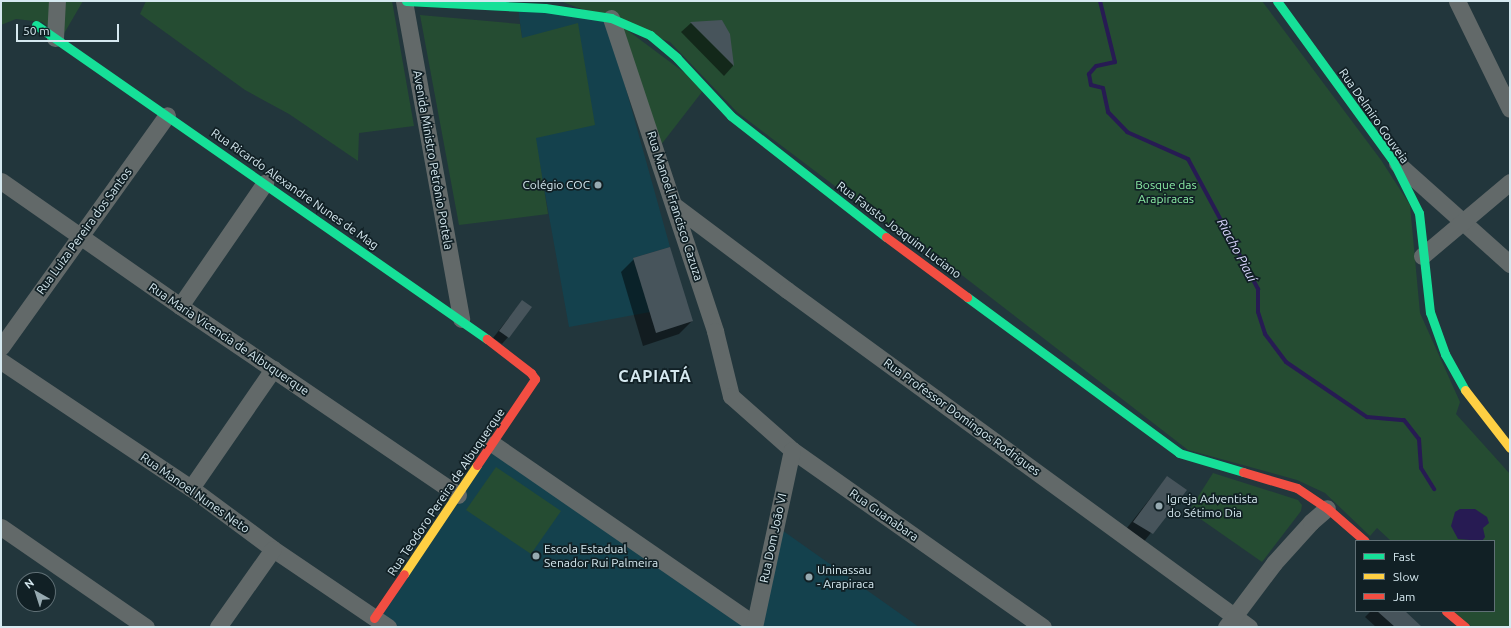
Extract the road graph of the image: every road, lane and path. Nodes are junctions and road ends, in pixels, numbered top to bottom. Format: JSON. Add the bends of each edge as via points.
{"nodes":[{"id":1,"x":57,"y":1,"type":"edge"},
{"id":2,"x":405,"y":1,"type":"edge"},
{"id":3,"x":1277,"y":1,"type":"edge"},
{"id":4,"x":1457,"y":1,"type":"edge"},
{"id":5,"x":611,"y":18,"type":"junction"},
{"id":6,"x":36,"y":25,"type":"dead end"},
{"id":7,"x":55,"y":38,"type":"junction"},
{"id":8,"x":1510,"y":109,"type":"edge"},
{"id":9,"x":167,"y":115,"type":"junction"},
{"id":10,"x":1392,"y":159,"type":"junction"},
{"id":11,"x":1,"y":181,"type":"edge"},
{"id":12,"x":1510,"y":182,"type":"edge"},
{"id":13,"x":265,"y":183,"type":"junction"},
{"id":14,"x":675,"y":206,"type":"junction"},
{"id":15,"x":1462,"y":220,"type":"junction"},
{"id":16,"x":80,"y":235,"type":"junction"},
{"id":17,"x":1422,"y":256,"type":"junction"},
{"id":18,"x":1510,"y":264,"type":"edge"},
{"id":19,"x":180,"y":306,"type":"junction"},
{"id":20,"x":461,"y":319,"type":"junction"},
{"id":21,"x":1,"y":347,"type":"edge"},
{"id":22,"x":1,"y":361,"type":"edge"},
{"id":23,"x":274,"y":370,"type":"junction"},
{"id":24,"x":535,"y":379,"type":"joint"},
{"id":25,"x":732,"y":396,"type":"joint"},
{"id":26,"x":1507,"y":440,"type":"edge"},
{"id":27,"x":494,"y":444,"type":"junction"},
{"id":28,"x":792,"y":450,"type":"junction"},
{"id":29,"x":191,"y":488,"type":"junction"},
{"id":30,"x":458,"y":495,"type":"junction"},
{"id":31,"x":1327,"y":508,"type":"junction"},
{"id":32,"x":1,"y":527,"type":"edge"},
{"id":33,"x":1364,"y":540,"type":"edge"},
{"id":34,"x":273,"y":550,"type":"junction"},
{"id":35,"x":1447,"y":612,"type":"edge"},
{"id":36,"x":381,"y":622,"type":"edge"},
{"id":37,"x":1230,"y":622,"type":"edge"},
{"id":38,"x":754,"y":626,"type":"edge"},
{"id":39,"x":146,"y":627,"type":"edge"},
{"id":40,"x":218,"y":627,"type":"edge"},
{"id":41,"x":1043,"y":627,"type":"edge"},
{"id":42,"x":1249,"y":627,"type":"edge"},
{"id":43,"x":1465,"y":627,"type":"edge"}],
"edges":[{"from":1,"to":7,"type":"street"},
{"from":2,"to":5,"type":"street","name":"Rua Fausto Joaquim Luciano","via":[[545,8]]},
{"from":2,"to":20,"type":"street","name":"Avenida Ministro Petrônio Portela"},
{"from":3,"to":10,"type":"street","name":"Rua Delmiro Gouveia"},
{"from":4,"to":8,"type":"street"},
{"from":5,"to":14,"type":"street","name":"Rua Manoel Francisco Cazuza"},
{"from":5,"to":31,"type":"street","name":"Rua Fausto Joaquim Luciano","via":[[650,35],[677,58],[731,116],[867,222],[1179,453],[1296,488]]},
{"from":6,"to":7,"type":"street","name":"Rua Ricardo Alexandre Nunes de Mag"},
{"from":7,"to":9,"type":"street","name":"Rua Ricardo Alexandre Nunes de Mag"},
{"from":9,"to":13,"type":"street","name":"Rua Ricardo Alexandre Nunes de Mag"},
{"from":9,"to":16,"type":"street","name":"Rua Luiza Pereira dos Santos"},
{"from":10,"to":15,"type":"street"},
{"from":10,"to":17,"type":"street","name":"Rua Delmiro Gouveia","via":[[1420,213]]},
{"from":11,"to":16,"type":"street","name":"Rua Maria Vicencia de Albuquerque"},
{"from":12,"to":15,"type":"street"},
{"from":13,"to":19,"type":"street"},
{"from":13,"to":20,"type":"street","name":"Rua Ricardo Alexandre Nunes de Mag"},
{"from":14,"to":25,"type":"street","name":"Rua Manoel Francisco Cazuza","via":[[715,330]]},
{"from":14,"to":37,"type":"street","name":"Rua Professor Domingos Rodrigues"},
{"from":15,"to":17,"type":"street"},
{"from":15,"to":18,"type":"street"},
{"from":16,"to":19,"type":"street","name":"Rua Maria Vicencia de Albuquerque"},
{"from":16,"to":21,"type":"street","name":"Rua Luiza Pereira dos Santos"},
{"from":17,"to":26,"type":"street","name":"Rua Delmiro Gouveia","via":[[1430,312],[1445,354],[1466,392]]},
{"from":19,"to":23,"type":"street","name":"Rua Maria Vicencia de Albuquerque"},
{"from":20,"to":24,"type":"street","name":"Rua Ricardo Alexandre Nunes de Mag","via":[[531,373]]},
{"from":22,"to":29,"type":"street","name":"Rua Manoel Nunes Neto"},
{"from":23,"to":29,"type":"street"},
{"from":23,"to":30,"type":"street","name":"Rua Maria Vicencia de Albuquerque"},
{"from":24,"to":27,"type":"street","name":"Rua Teodoro Pereira de Albuquerque"},
{"from":25,"to":28,"type":"street","name":"Rua Guanabara"},
{"from":27,"to":30,"type":"street","name":"Rua Teodoro Pereira de Albuquerque"},
{"from":27,"to":38,"type":"street"},
{"from":28,"to":38,"type":"street","name":"Rua Dom João VI"},
{"from":28,"to":41,"type":"street","name":"Rua Guanabara"},
{"from":29,"to":34,"type":"street","name":"Rua Manoel Nunes Neto"},
{"from":30,"to":36,"type":"street","name":"Rua Teodoro Pereira de Albuquerque"},
{"from":31,"to":33,"type":"street","name":"Rua Fausto Joaquim Luciano"},
{"from":31,"to":37,"type":"street","via":[[1274,563]]},
{"from":32,"to":39,"type":"street"},
{"from":34,"to":36,"type":"street","name":"Rua Manoel Nunes Neto"},
{"from":34,"to":40,"type":"street"},
{"from":35,"to":43,"type":"street"},
{"from":37,"to":42,"type":"street","name":"Rua Professor Domingos Rodrigues"}]}
